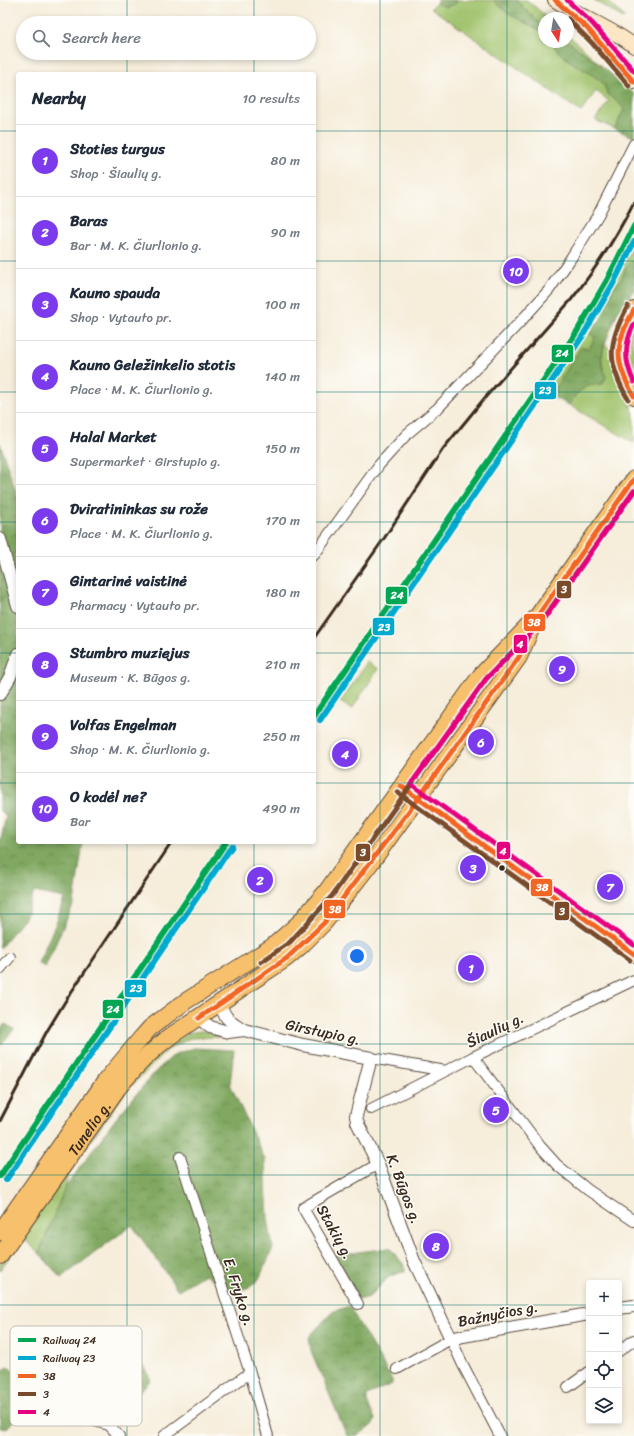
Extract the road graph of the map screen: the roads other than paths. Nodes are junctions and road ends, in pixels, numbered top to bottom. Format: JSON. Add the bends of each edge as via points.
{"nodes":[{"id":1,"x":554,"y":0,"type":"edge"},
{"id":2,"x":569,"y":10,"type":"junction"},
{"id":3,"x":604,"y":46,"type":"junction"},
{"id":4,"x":634,"y":46,"type":"edge"},
{"id":5,"x":634,"y":71,"type":"edge"},
{"id":6,"x":634,"y":82,"type":"edge"},
{"id":7,"x":634,"y":144,"type":"edge"},
{"id":8,"x":634,"y":310,"type":"edge"},
{"id":9,"x":634,"y":396,"type":"edge"},
{"id":10,"x":634,"y":479,"type":"edge"},
{"id":11,"x":0,"y":539,"type":"edge"},
{"id":12,"x":316,"y":552,"type":"edge"},
{"id":13,"x":16,"y":599,"type":"edge"},
{"id":14,"x":536,"y":618,"type":"junction"},
{"id":15,"x":16,"y":660,"type":"edge"},
{"id":16,"x":0,"y":694,"type":"edge"},
{"id":17,"x":400,"y":786,"type":"junction"},
{"id":18,"x":418,"y":799,"type":"junction"},
{"id":19,"x":378,"y":818,"type":"junction"},
{"id":20,"x":395,"y":830,"type":"junction"},
{"id":21,"x":634,"y":954,"type":"edge"},
{"id":22,"x":10,"y":957,"type":"dead end"},
{"id":23,"x":0,"y":969,"type":"edge"},
{"id":24,"x":634,"y":980,"type":"edge"},
{"id":25,"x":186,"y":1001,"type":"junction"},
{"id":26,"x":221,"y":1003,"type":"junction"},
{"id":27,"x":199,"y":1018,"type":"junction"},
{"id":28,"x":244,"y":1030,"type":"junction"},
{"id":29,"x":473,"y":1057,"type":"junction"},
{"id":30,"x":371,"y":1058,"type":"junction"},
{"id":31,"x":446,"y":1070,"type":"junction"},
{"id":32,"x":370,"y":1109,"type":"dead end"},
{"id":33,"x":180,"y":1157,"type":"dead end"},
{"id":34,"x":378,"y":1164,"type":"junction"},
{"id":35,"x":634,"y":1221,"type":"edge"},
{"id":36,"x":0,"y":1232,"type":"edge"},
{"id":37,"x":0,"y":1256,"type":"edge"},
{"id":38,"x":358,"y":1304,"type":"dead end"},
{"id":39,"x":634,"y":1306,"type":"edge"},
{"id":40,"x":622,"y":1308,"type":"edge"},
{"id":41,"x":586,"y":1315,"type":"edge"},
{"id":42,"x":451,"y":1340,"type":"junction"},
{"id":43,"x":634,"y":1340,"type":"edge"},
{"id":44,"x":622,"y":1349,"type":"edge"},
{"id":45,"x":397,"y":1369,"type":"dead end"},
{"id":46,"x":250,"y":1373,"type":"junction"},
{"id":47,"x":586,"y":1374,"type":"edge"},
{"id":48,"x":568,"y":1387,"type":"dead end"},
{"id":49,"x":110,"y":1426,"type":"edge"},
{"id":50,"x":119,"y":1436,"type":"edge"},
{"id":51,"x":164,"y":1436,"type":"edge"},
{"id":52,"x":268,"y":1436,"type":"edge"},
{"id":53,"x":500,"y":1436,"type":"edge"}],
"edges":[{"from":1,"to":2,"type":"main road"},
{"from":2,"to":3,"type":"main road"},
{"from":2,"to":4,"type":"main road","via":[[622,36]]},
{"from":3,"to":5,"type":"main road"},
{"from":3,"to":6,"type":"main road"},
{"from":7,"to":12,"type":"street","via":[[598,215],[549,290],[438,408],[407,434],[379,465]]},
{"from":8,"to":9,"type":"main road","via":[[620,337],[618,348],[623,376]]},
{"from":10,"to":14,"type":"main road"},
{"from":11,"to":13,"type":"street"},
{"from":14,"to":17,"type":"main road","name":"Tunelio g.","via":[[481,675]]},
{"from":14,"to":18,"type":"main road","name":"Tunelio g.","via":[[519,657]]},
{"from":15,"to":16,"type":"street"},
{"from":17,"to":18,"type":"main road"},
{"from":17,"to":19,"type":"main road","name":"Tunelio g."},
{"from":18,"to":20,"type":"main road","name":"Tunelio g."},
{"from":18,"to":21,"type":"main road"},
{"from":19,"to":20,"type":"main road"},
{"from":19,"to":25,"type":"main road","name":"Tunelio g.","via":[[326,892],[285,937]]},
{"from":20,"to":26,"type":"main road","name":"Tunelio g.","via":[[324,923],[302,946]]},
{"from":22,"to":23,"type":"street"},
{"from":24,"to":29,"type":"street","name":"Šiaulių g."},
{"from":25,"to":27,"type":"main road"},
{"from":25,"to":36,"type":"main road","name":"Tunelio g.","via":[[150,1028],[116,1067]]},
{"from":26,"to":27,"type":"main road","name":"Tunelio g."},
{"from":26,"to":28,"type":"street","via":[[226,1018]]},
{"from":27,"to":28,"type":"street","name":"Girstupio g.","via":[[210,1027],[228,1032]]},
{"from":27,"to":37,"type":"main road","name":"Tunelio g.","via":[[156,1047],[138,1064],[118,1088]]},
{"from":28,"to":30,"type":"street","name":"Girstupio g."},
{"from":29,"to":31,"type":"street","name":"Šiaulių g."},
{"from":29,"to":35,"type":"street","via":[[535,1140],[557,1164],[588,1190]]},
{"from":30,"to":31,"type":"street","name":"Girstupio g."},
{"from":30,"to":34,"type":"street","name":"K. Būgos g.","via":[[356,1116]]},
{"from":31,"to":32,"type":"street","name":"Šiaulių g."},
{"from":33,"to":46,"type":"street","name":"E. Fryko g."},
{"from":34,"to":38,"type":"street","name":"Stakių g.","via":[[303,1208]]},
{"from":34,"to":42,"type":"street","name":"K. Būgos g.","via":[[414,1261]]},
{"from":39,"to":40,"type":"street"},
{"from":41,"to":42,"type":"street","name":"Bažnyčios g."},
{"from":42,"to":45,"type":"street","name":"Bažnyčios g."},
{"from":42,"to":53,"type":"street","name":"K. Būgos g."},
{"from":43,"to":44,"type":"street"},
{"from":46,"to":51,"type":"street"},
{"from":46,"to":52,"type":"street","name":"E. Fryko g."},
{"from":47,"to":48,"type":"street"},
{"from":49,"to":50,"type":"street"}]}
